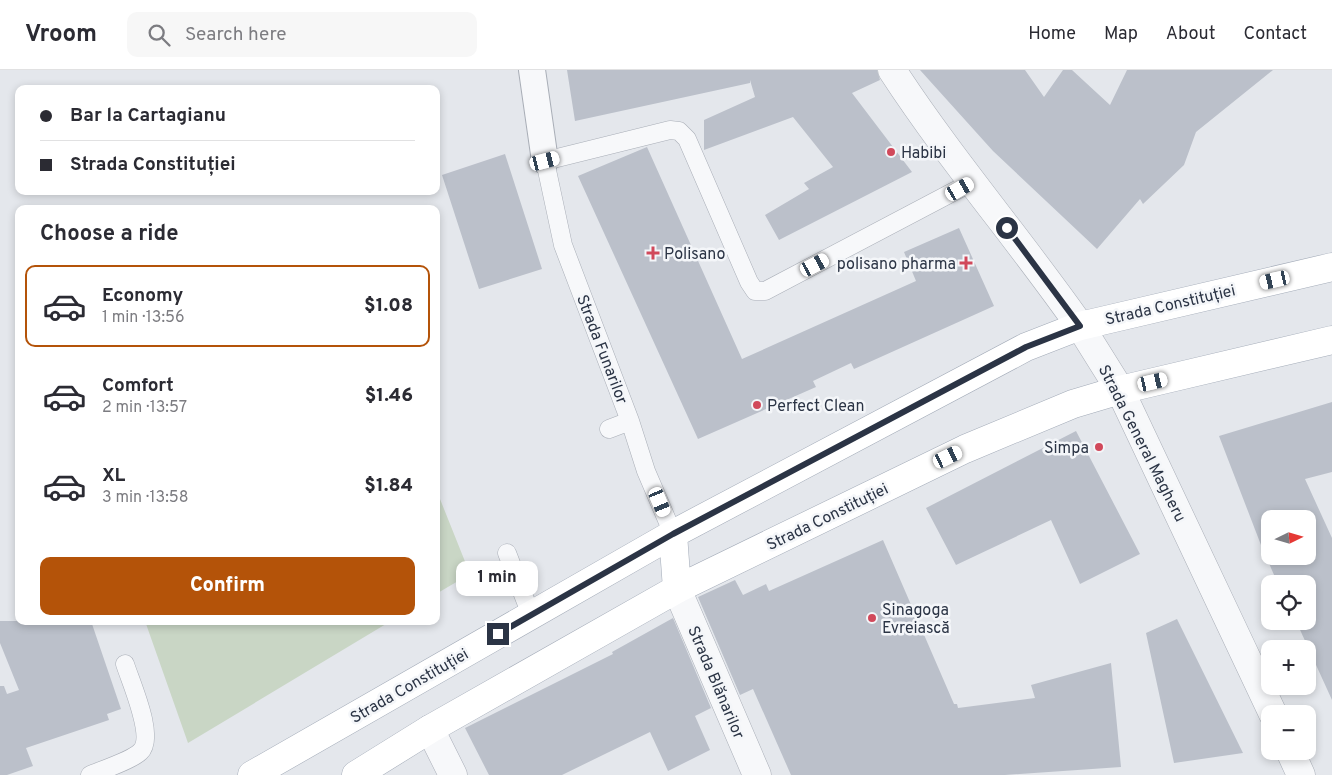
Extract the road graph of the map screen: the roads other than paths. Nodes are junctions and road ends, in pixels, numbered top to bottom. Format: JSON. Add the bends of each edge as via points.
{"nodes":[{"id":1,"x":532,"y":70,"type":"edge"},
{"id":2,"x":892,"y":70,"type":"edge"},
{"id":3,"x":545,"y":161,"type":"junction"},
{"id":4,"x":972,"y":182,"type":"junction"},
{"id":5,"x":1332,"y":266,"type":"edge"},
{"id":6,"x":1080,"y":326,"type":"junction"},
{"id":7,"x":1332,"y":340,"type":"edge"},
{"id":8,"x":1120,"y":390,"type":"junction"},
{"id":9,"x":630,"y":421,"type":"junction"},
{"id":10,"x":609,"y":429,"type":"dead end"},
{"id":11,"x":673,"y":534,"type":"junction"},
{"id":12,"x":507,"y":553,"type":"dead end"},
{"id":13,"x":677,"y":589,"type":"junction"},
{"id":14,"x":531,"y":615,"type":"junction"},
{"id":15,"x":125,"y":664,"type":"dead end"},
{"id":16,"x":1269,"y":705,"type":"edge"},
{"id":17,"x":430,"y":729,"type":"junction"},
{"id":18,"x":1294,"y":760,"type":"edge"},
{"id":19,"x":90,"y":775,"type":"edge"},
{"id":20,"x":252,"y":775,"type":"edge"},
{"id":21,"x":356,"y":775,"type":"edge"},
{"id":22,"x":453,"y":775,"type":"edge"},
{"id":23,"x":757,"y":775,"type":"edge"},
{"id":24,"x":1301,"y":775,"type":"edge"}],
"edges":[{"from":1,"to":3,"type":"street"},
{"from":2,"to":4,"type":"street","name":"Strada General Magheru"},
{"from":3,"to":4,"type":"lane","via":[[670,130],[679,131],[687,139],[755,291],[765,291]]},
{"from":3,"to":9,"type":"lane","name":"Strada Funarilor","via":[[563,245]]},
{"from":4,"to":6,"type":"street","name":"Strada General Magheru"},
{"from":5,"to":6,"type":"main road","name":"Strada Constituției"},
{"from":6,"to":8,"type":"street","name":"Strada General Magheru"},
{"from":6,"to":11,"type":"main road","name":"Strada Constituției","via":[[1026,347]]},
{"from":7,"to":8,"type":"main road","name":"Strada Constituției"},
{"from":8,"to":13,"type":"main road","name":"Strada Constituției","via":[[1073,404],[965,449]]},
{"from":8,"to":16,"type":"street","name":"Strada General Magheru"},
{"from":9,"to":10,"type":"lane"},
{"from":9,"to":11,"type":"lane","name":"Strada Funarilor","via":[[646,471]]},
{"from":11,"to":13,"type":"main road"},
{"from":11,"to":14,"type":"main road","name":"Strada Constituției"},
{"from":12,"to":14,"type":"lane"},
{"from":13,"to":17,"type":"main road","name":"Strada Constituției"},
{"from":13,"to":23,"type":"street","name":"Strada Blănarilor"},
{"from":14,"to":20,"type":"main road","name":"Strada Constituției"},
{"from":15,"to":19,"type":"lane","via":[[145,725],[146,744],[140,753]]},
{"from":17,"to":21,"type":"main road","name":"Strada Constituției"},
{"from":17,"to":22,"type":"street"},
{"from":18,"to":24,"type":"street"}]}
